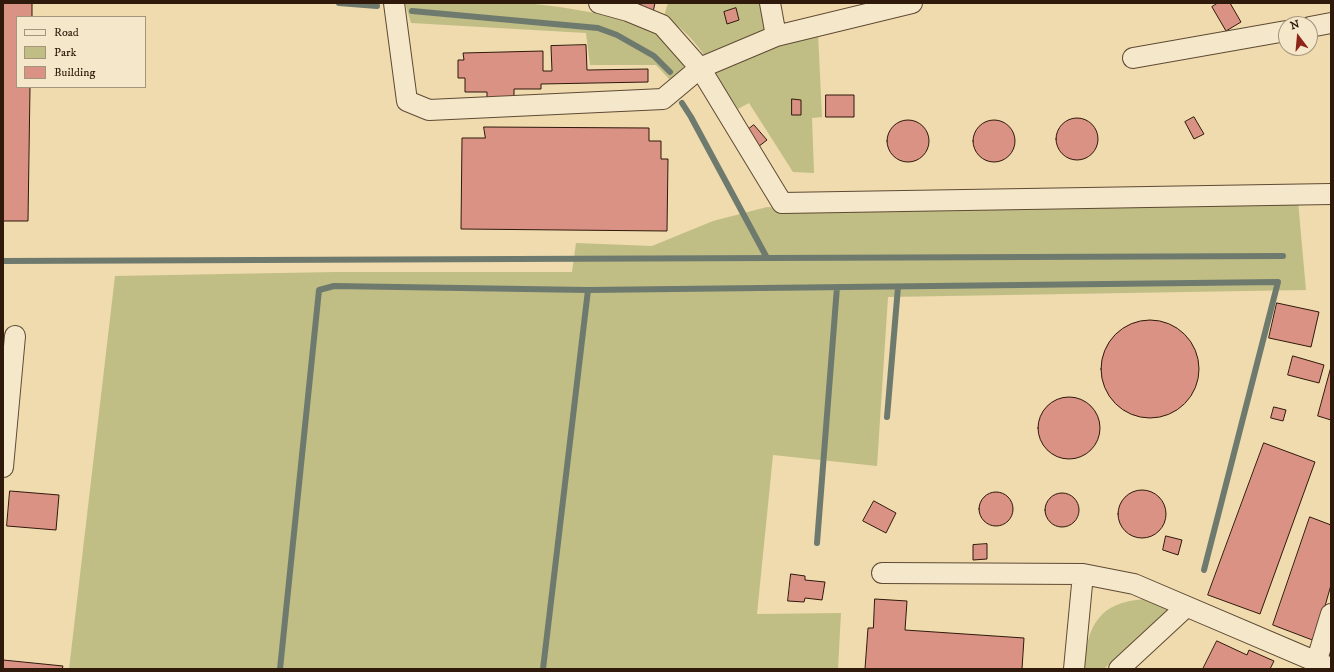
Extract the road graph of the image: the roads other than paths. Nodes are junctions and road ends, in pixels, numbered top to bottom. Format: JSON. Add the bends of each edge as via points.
{"nodes":[{"id":1,"x":394,"y":3,"type":"edge"},
{"id":2,"x":599,"y":3,"type":"edge"},
{"id":3,"x":770,"y":3,"type":"edge"},
{"id":4,"x":912,"y":3,"type":"edge"},
{"id":5,"x":1331,"y":23,"type":"edge"},
{"id":6,"x":1318,"y":25,"type":"edge"},
{"id":7,"x":1278,"y":32,"type":"edge"},
{"id":8,"x":776,"y":36,"type":"junction"},
{"id":9,"x":1133,"y":58,"type":"dead end"},
{"id":10,"x":700,"y":68,"type":"junction"},
{"id":11,"x":1331,"y":194,"type":"edge"},
{"id":12,"x":15,"y":336,"type":"dead end"},
{"id":13,"x":3,"y":467,"type":"edge"},
{"id":14,"x":882,"y":573,"type":"dead end"},
{"id":15,"x":1083,"y":574,"type":"junction"},
{"id":16,"x":1186,"y":607,"type":"junction"},
{"id":17,"x":1331,"y":614,"type":"edge"},
{"id":18,"x":1323,"y":666,"type":"edge"},
{"id":19,"x":1074,"y":669,"type":"edge"},
{"id":20,"x":1119,"y":669,"type":"edge"}],
"edges":[{"from":1,"to":10,"type":"lane","via":[[407,101],[429,110],[663,99]]},
{"from":2,"to":10,"type":"lane","via":[[628,11],[662,25]]},
{"from":3,"to":8,"type":"lane"},
{"from":4,"to":8,"type":"lane"},
{"from":5,"to":6,"type":"lane"},
{"from":7,"to":9,"type":"lane"},
{"from":8,"to":10,"type":"lane"},
{"from":10,"to":11,"type":"lane","via":[[782,203]]},
{"from":12,"to":13,"type":"lane"},
{"from":14,"to":15,"type":"lane"},
{"from":15,"to":16,"type":"lane","via":[[1134,584]]},
{"from":15,"to":19,"type":"lane"},
{"from":16,"to":18,"type":"lane"},
{"from":16,"to":20,"type":"lane"},
{"from":17,"to":18,"type":"lane"}]}
